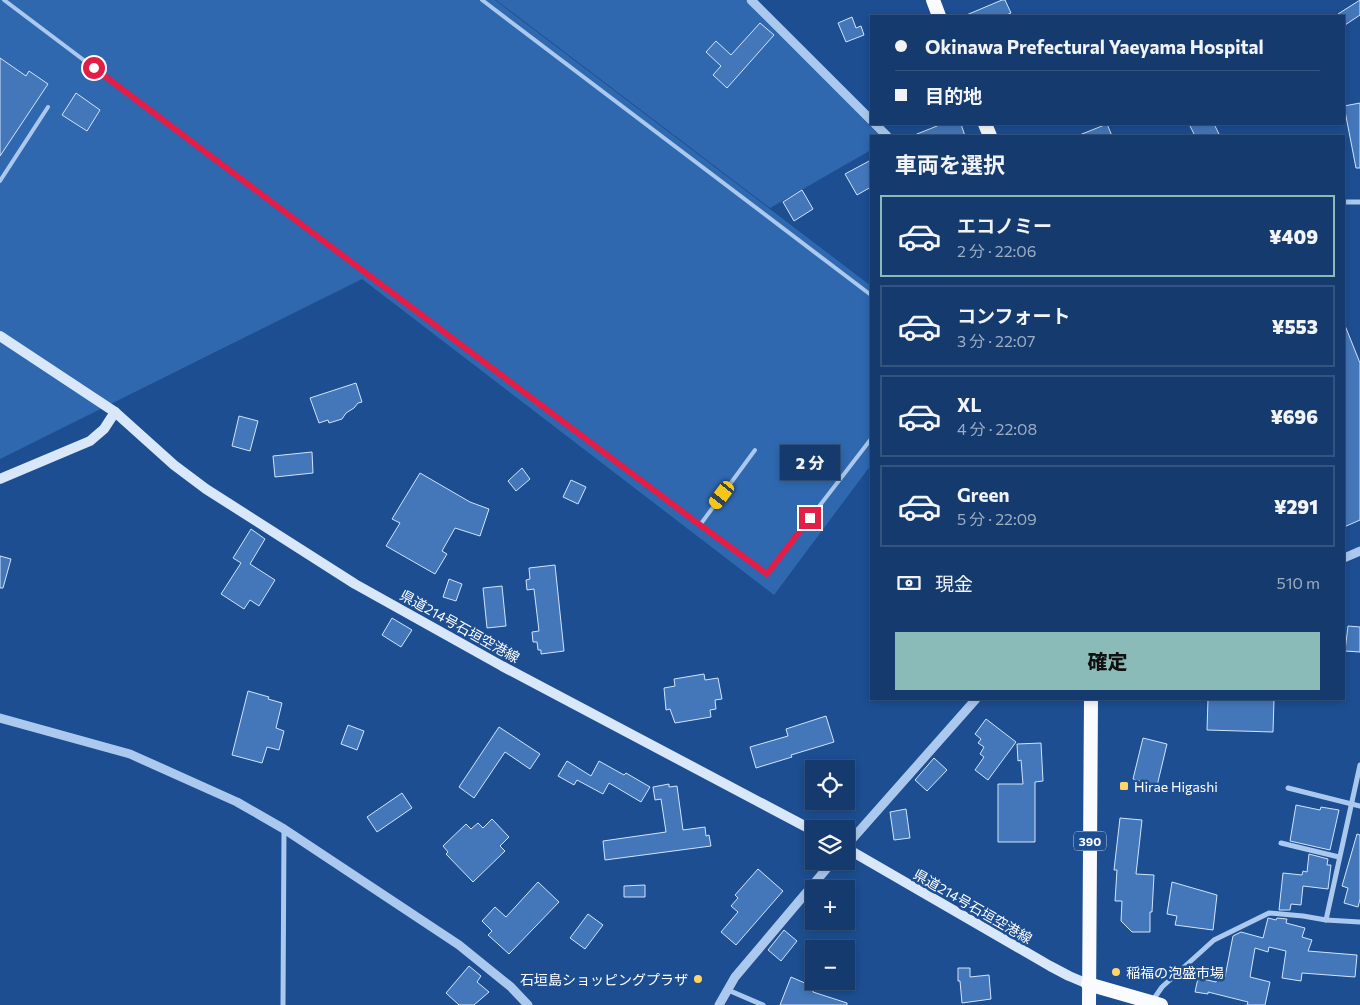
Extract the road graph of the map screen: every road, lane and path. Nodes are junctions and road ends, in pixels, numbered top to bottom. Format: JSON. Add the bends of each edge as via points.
{"nodes":[{"id":1,"x":4,"y":0,"type":"edge"},
{"id":2,"x":482,"y":0,"type":"edge"},
{"id":3,"x":751,"y":0,"type":"edge"},
{"id":4,"x":932,"y":0,"type":"edge"},
{"id":5,"x":939,"y":15,"type":"edge"},
{"id":6,"x":48,"y":107,"type":"dead end"},
{"id":7,"x":870,"y":119,"type":"edge"},
{"id":8,"x":875,"y":125,"type":"edge"},
{"id":9,"x":886,"y":135,"type":"edge"},
{"id":10,"x":0,"y":181,"type":"edge"},
{"id":11,"x":1345,"y":202,"type":"edge"},
{"id":12,"x":1360,"y":202,"type":"edge"},
{"id":13,"x":870,"y":294,"type":"edge"},
{"id":14,"x":0,"y":336,"type":"edge"},
{"id":15,"x":115,"y":412,"type":"junction"},
{"id":16,"x":870,"y":440,"type":"edge"},
{"id":17,"x":755,"y":450,"type":"dead end"},
{"id":18,"x":0,"y":479,"type":"edge"},
{"id":19,"x":700,"y":525,"type":"junction"},
{"id":20,"x":1360,"y":551,"type":"edge"},
{"id":21,"x":1345,"y":558,"type":"edge"},
{"id":22,"x":975,"y":700,"type":"edge"},
{"id":23,"x":1091,"y":700,"type":"edge"},
{"id":24,"x":0,"y":718,"type":"edge"},
{"id":25,"x":1360,"y":765,"type":"edge"},
{"id":26,"x":1288,"y":788,"type":"dead end"},
{"id":27,"x":1351,"y":803,"type":"junction"},
{"id":28,"x":1360,"y":806,"type":"edge"},
{"id":29,"x":805,"y":826,"type":"edge"},
{"id":30,"x":284,"y":829,"type":"junction"},
{"id":31,"x":855,"y":837,"type":"edge"},
{"id":32,"x":1281,"y":843,"type":"dead end"},
{"id":33,"x":855,"y":852,"type":"edge"},
{"id":34,"x":1339,"y":857,"type":"junction"},
{"id":35,"x":825,"y":870,"type":"edge"},
{"id":36,"x":1326,"y":920,"type":"junction"},
{"id":37,"x":1360,"y":922,"type":"edge"},
{"id":38,"x":1088,"y":984,"type":"junction"},
{"id":39,"x":728,"y":990,"type":"junction"},
{"id":40,"x":1156,"y":1004,"type":"edge"},
{"id":41,"x":283,"y":1005,"type":"edge"},
{"id":42,"x":528,"y":1005,"type":"edge"},
{"id":43,"x":719,"y":1005,"type":"edge"},
{"id":44,"x":762,"y":1005,"type":"edge"},
{"id":45,"x":1089,"y":1005,"type":"edge"}],
"edges":[{"from":1,"to":19,"type":"lane"},
{"from":2,"to":13,"type":"lane"},
{"from":3,"to":7,"type":"street"},
{"from":4,"to":5,"type":"highway"},
{"from":6,"to":10,"type":"lane"},
{"from":8,"to":9,"type":"street"},
{"from":11,"to":12,"type":"street"},
{"from":14,"to":15,"type":"main road","name":"県道214号石垣空港線"},
{"from":15,"to":18,"type":"main road","via":[[104,429],[90,441]]},
{"from":15,"to":29,"type":"main road","name":"県道214号石垣空港線","via":[[206,489],[355,584],[502,666]]},
{"from":16,"to":19,"type":"lane","via":[[767,574]]},
{"from":17,"to":19,"type":"lane"},
{"from":20,"to":21,"type":"street"},
{"from":22,"to":31,"type":"street"},
{"from":23,"to":38,"type":"highway","number":"390"},
{"from":24,"to":30,"type":"street","via":[[130,754],[238,802]]},
{"from":25,"to":27,"type":"street"},
{"from":26,"to":27,"type":"street"},
{"from":27,"to":28,"type":"street"},
{"from":27,"to":34,"type":"street"},
{"from":30,"to":41,"type":"street"},
{"from":30,"to":42,"type":"street","via":[[459,945]]},
{"from":32,"to":34,"type":"street"},
{"from":33,"to":38,"type":"main road","name":"県道214号石垣空港線","via":[[1050,966]]},
{"from":34,"to":36,"type":"street"},
{"from":35,"to":39,"type":"street","via":[[735,977]]},
{"from":36,"to":37,"type":"street"},
{"from":36,"to":40,"type":"street","via":[[1269,912],[1214,940],[1162,987]]},
{"from":38,"to":40,"type":"highway"},
{"from":38,"to":45,"type":"highway","number":"390"},
{"from":39,"to":43,"type":"street"},
{"from":39,"to":44,"type":"street"}]}
